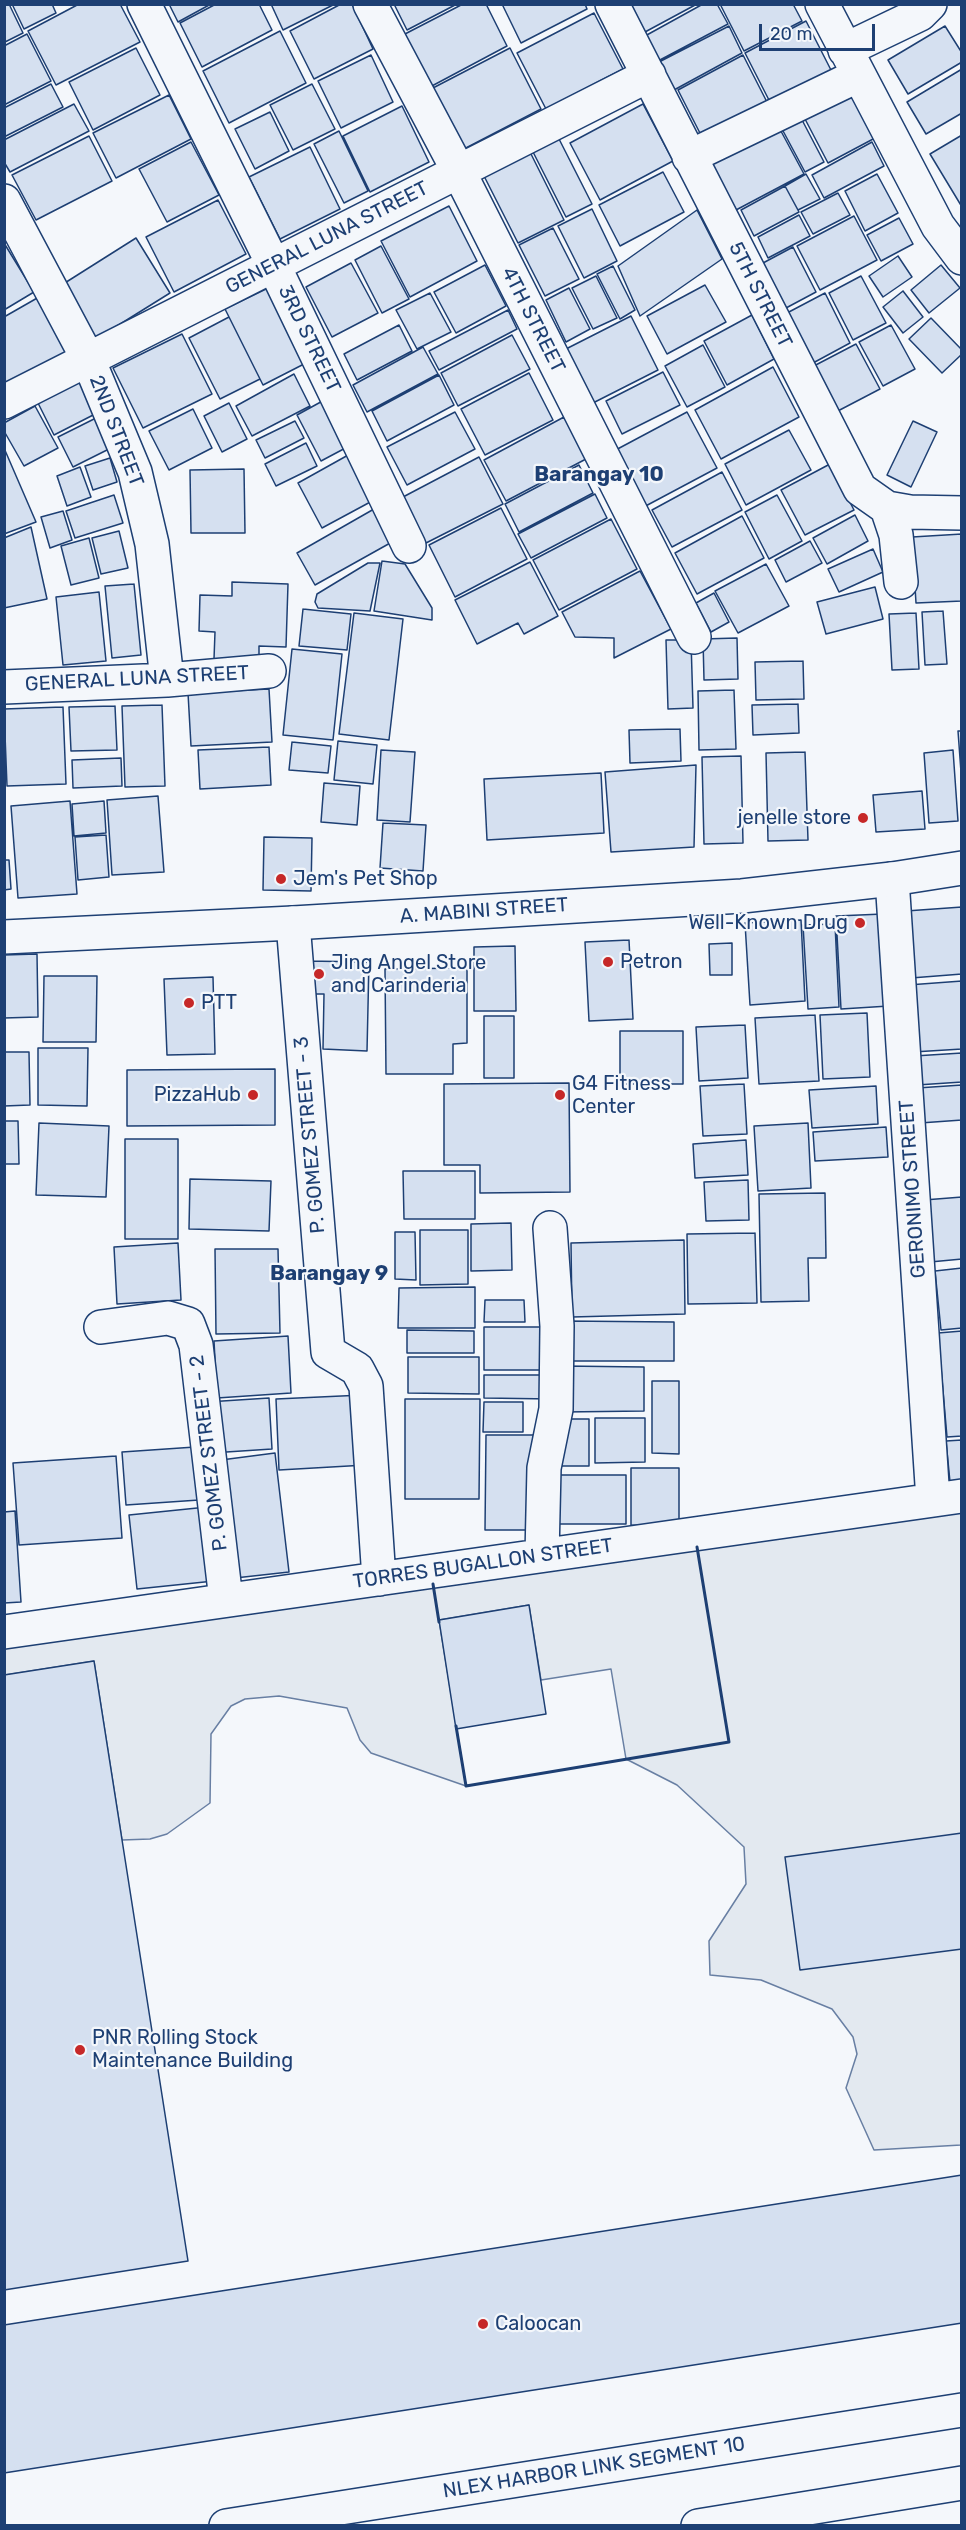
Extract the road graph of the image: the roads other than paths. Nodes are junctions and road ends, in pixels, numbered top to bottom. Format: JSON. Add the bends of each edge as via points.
{"nodes":[{"id":1,"x":144,"y":4,"type":"edge"},
{"id":2,"x":370,"y":4,"type":"edge"},
{"id":3,"x":612,"y":4,"type":"edge"},
{"id":4,"x":822,"y":4,"type":"edge"},
{"id":5,"x":930,"y":4,"type":"edge"},
{"id":6,"x":852,"y":63,"type":"junction"},
{"id":7,"x":650,"y":75,"type":"junction"},
{"id":8,"x":689,"y":157,"type":"junction"},
{"id":9,"x":459,"y":172,"type":"junction"},
{"id":10,"x":4,"y":201,"type":"edge"},
{"id":11,"x":962,"y":258,"type":"edge"},
{"id":12,"x":273,"y":264,"type":"junction"},
{"id":13,"x":88,"y":358,"type":"junction"},
{"id":14,"x":4,"y":402,"type":"edge"},
{"id":15,"x":887,"y":508,"type":"junction"},
{"id":16,"x":962,"y":513,"type":"edge"},
{"id":17,"x":409,"y":546,"type":"dead end"},
{"id":18,"x":901,"y":582,"type":"dead end"},
{"id":19,"x":694,"y":637,"type":"dead end"},
{"id":20,"x":269,"y":671,"type":"dead end"},
{"id":21,"x":167,"y":680,"type":"junction"},
{"id":22,"x":4,"y":687,"type":"edge"},
{"id":23,"x":962,"y":868,"type":"edge"},
{"id":24,"x":892,"y":879,"type":"junction"},
{"id":25,"x":293,"y":924,"type":"junction"},
{"id":26,"x":4,"y":937,"type":"edge"},
{"id":27,"x":550,"y":1228,"type":"dead end"},
{"id":28,"x":101,"y":1327,"type":"dead end"},
{"id":29,"x":947,"y":1498,"type":"edge"},
{"id":30,"x":542,"y":1555,"type":"junction"},
{"id":31,"x":379,"y":1579,"type":"junction"},
{"id":32,"x":226,"y":1600,"type":"junction"},
{"id":33,"x":4,"y":1632,"type":"edge"},
{"id":34,"x":962,"y":2410,"type":"edge"},
{"id":35,"x":962,"y":2483,"type":"edge"},
{"id":36,"x":226,"y":2526,"type":"edge"},
{"id":37,"x":698,"y":2526,"type":"edge"}],
"edges":[{"from":1,"to":12,"type":"main road","name":"3RD STREET"},
{"from":2,"to":9,"type":"main road","name":"4TH STREET"},
{"from":3,"to":7,"type":"main road","name":"5TH STREET"},
{"from":4,"to":6,"type":"main road"},
{"from":5,"to":6,"type":"main road"},
{"from":6,"to":8,"type":"main road"},
{"from":6,"to":11,"type":"main road","via":[[938,226]]},
{"from":7,"to":8,"type":"main road","name":"5TH STREET"},
{"from":7,"to":9,"type":"main road","name":"GENERAL LUNA STREET"},
{"from":8,"to":15,"type":"main road","name":"5TH STREET","via":[[860,489]]},
{"from":9,"to":12,"type":"main road","name":"GENERAL LUNA STREET"},
{"from":9,"to":19,"type":"main road","name":"4TH STREET"},
{"from":10,"to":13,"type":"main road","name":"2ND STREET"},
{"from":12,"to":13,"type":"main road","name":"GENERAL LUNA STREET"},
{"from":12,"to":17,"type":"main road","name":"3RD STREET"},
{"from":13,"to":14,"type":"main road","name":"GENERAL LUNA STREET"},
{"from":13,"to":21,"type":"main road","name":"2ND STREET","via":[[135,472],[152,544]]},
{"from":15,"to":16,"type":"main road","name":"5TH STREET"},
{"from":15,"to":18,"type":"main road","via":[[896,535]]},
{"from":20,"to":21,"type":"main road","name":"GENERAL LUNA STREET"},
{"from":21,"to":22,"type":"main road","name":"GENERAL LUNA STREET"},
{"from":23,"to":24,"type":"main road","name":"A. MABINI STREET"},
{"from":24,"to":25,"type":"main road","name":"A. MABINI STREET","via":[[742,896]]},
{"from":24,"to":29,"type":"main road","name":"GERONIMO STREET"},
{"from":25,"to":26,"type":"main road","name":"A. MABINI STREET"},
{"from":25,"to":31,"type":"main road","name":"P. GOMEZ STREET - 3","via":[[328,1352],[357,1369],[366,1386]]},
{"from":27,"to":30,"type":"main road","via":[[556,1409],[544,1468]]},
{"from":28,"to":32,"type":"main road","name":"P. GOMEZ STREET - 2","via":[[168,1318],[188,1324],[196,1345]]},
{"from":29,"to":30,"type":"main road","name":"TORRES BUGALLON STREET"},
{"from":30,"to":31,"type":"main road","name":"TORRES BUGALLON STREET"},
{"from":31,"to":32,"type":"main road","name":"TORRES BUGALLON STREET"},
{"from":32,"to":33,"type":"main road","name":"TORRES BUGALLON STREET"},
{"from":34,"to":36,"type":"main road","name":"NLEX HARBOR LINK SEGMENT 10"},
{"from":35,"to":37,"type":"main road"}]}
